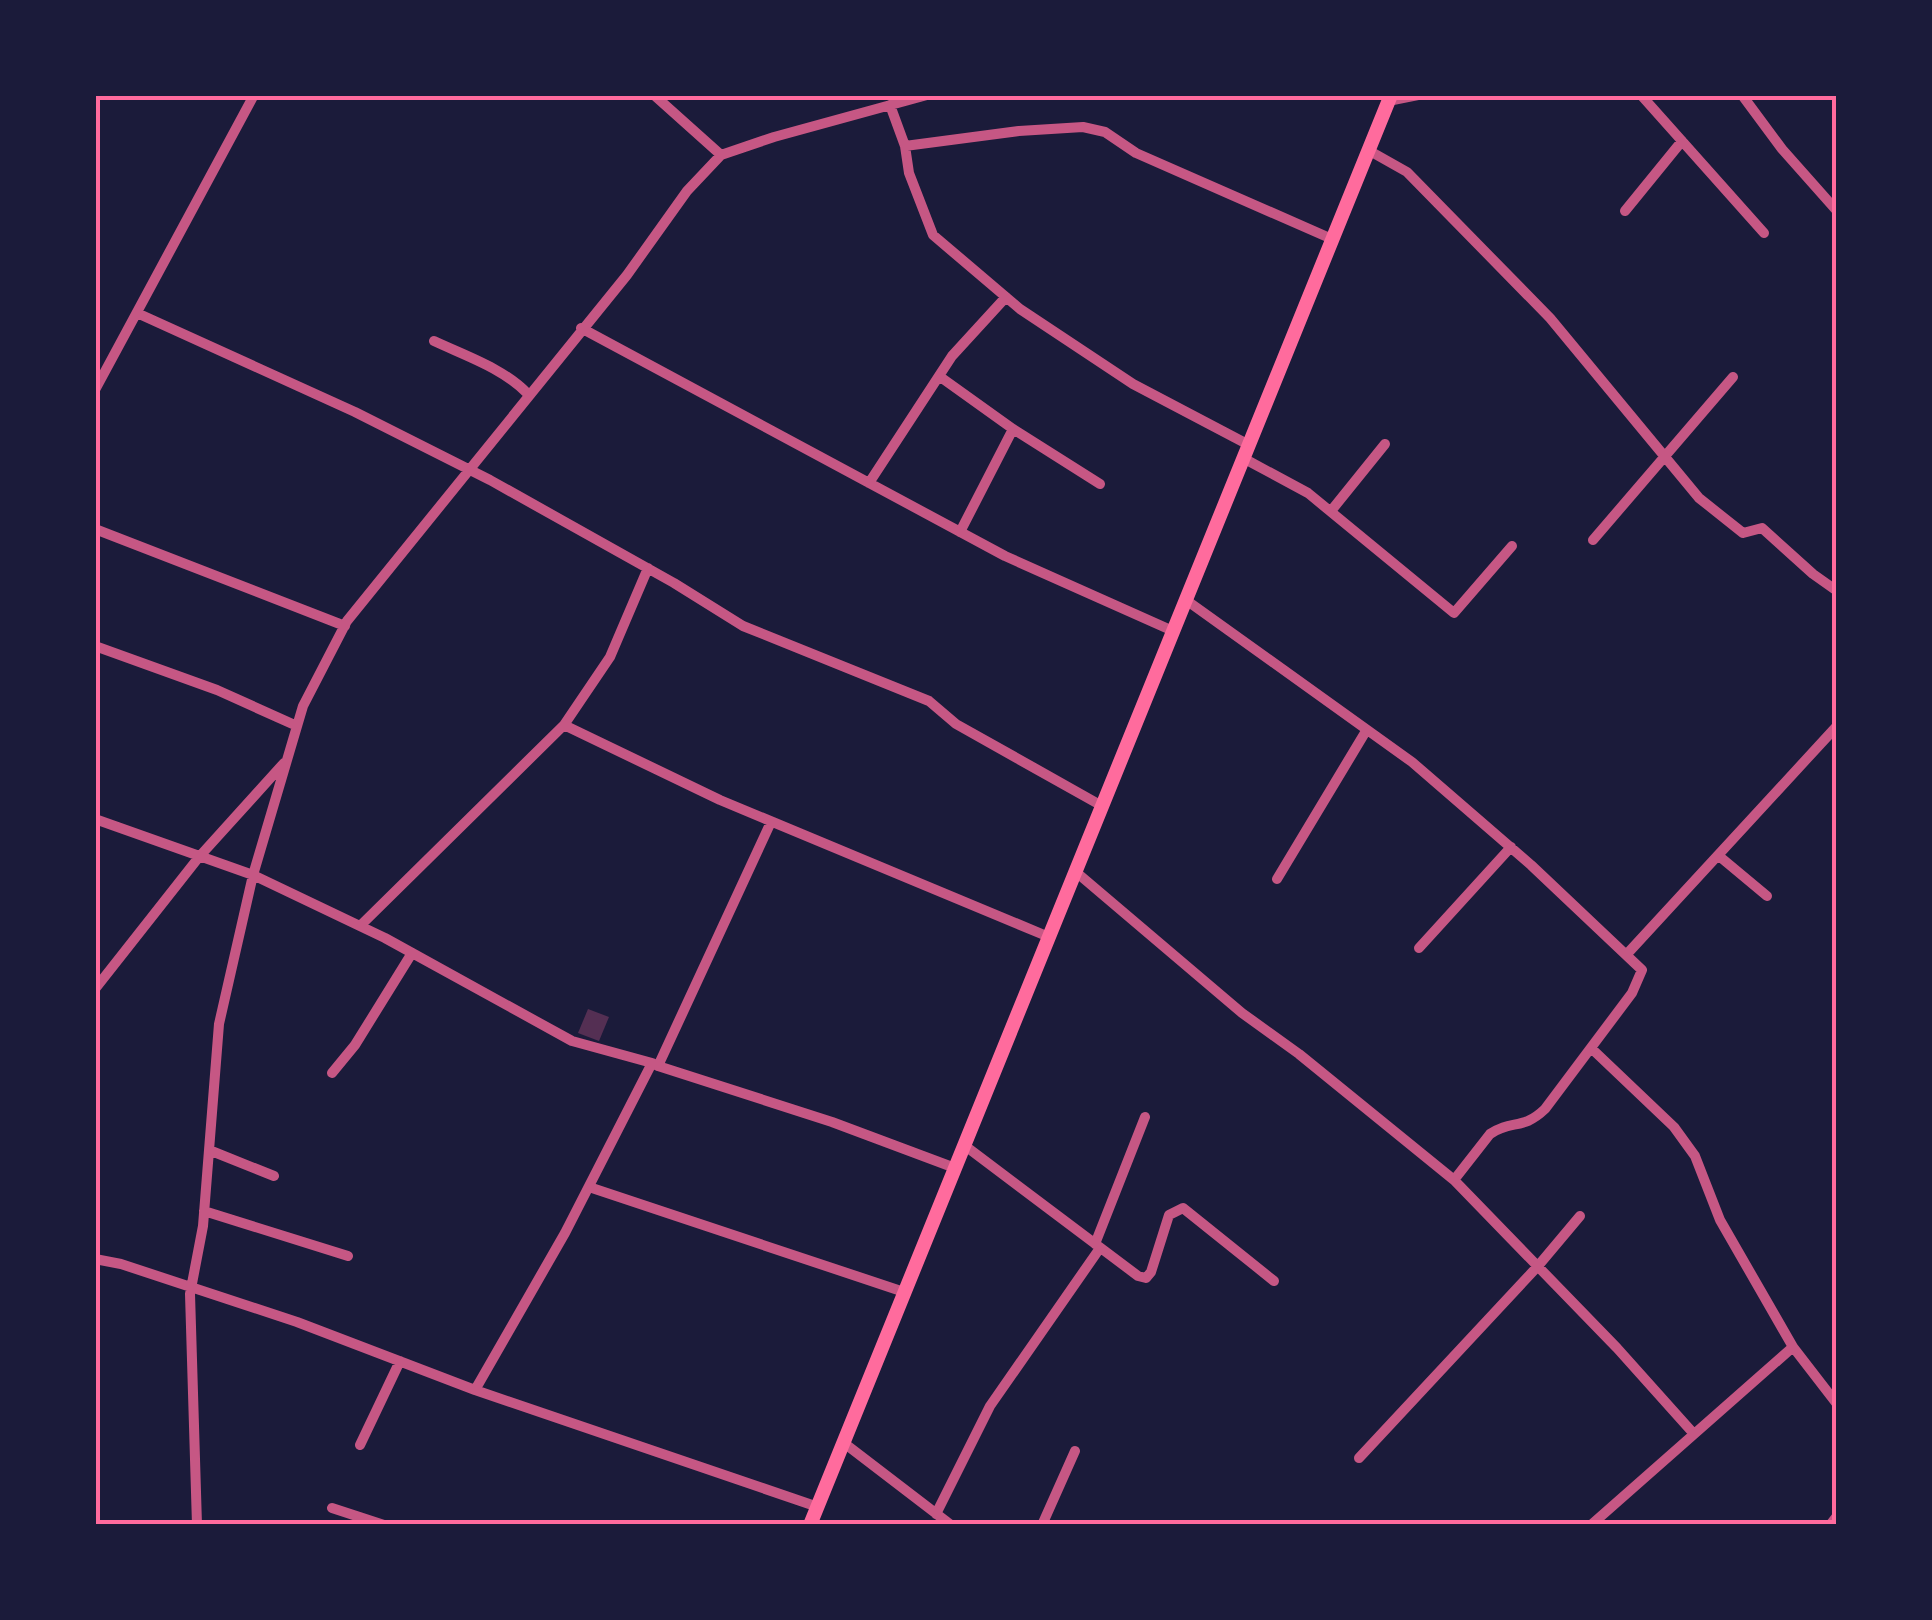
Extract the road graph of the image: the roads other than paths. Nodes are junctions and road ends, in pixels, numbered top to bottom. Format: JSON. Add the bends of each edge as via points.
{"nodes":[{"id":1,"x":254,"y":95,"type":"edge"},
{"id":2,"x":654,"y":95,"type":"edge"},
{"id":3,"x":1418,"y":95,"type":"edge"},
{"id":4,"x":1641,"y":95,"type":"edge"},
{"id":5,"x":1742,"y":95,"type":"edge"},
{"id":6,"x":921,"y":96,"type":"edge"},
{"id":7,"x":1390,"y":98,"type":"edge"},
{"id":8,"x":891,"y":108,"type":"junction"},
{"id":9,"x":1682,"y":140,"type":"junction"},
{"id":10,"x":902,"y":142,"type":"junction"},
{"id":11,"x":1368,"y":150,"type":"junction"},
{"id":12,"x":722,"y":155,"type":"junction"},
{"id":13,"x":1625,"y":210,"type":"dead end"},
{"id":14,"x":1837,"y":211,"type":"edge"},
{"id":15,"x":1764,"y":234,"type":"dead end"},
{"id":16,"x":1332,"y":240,"type":"junction"},
{"id":17,"x":1006,"y":297,"type":"junction"},
{"id":18,"x":136,"y":314,"type":"junction"},
{"id":19,"x":582,"y":328,"type":"junction"},
{"id":20,"x":434,"y":341,"type":"dead end"},
{"id":21,"x":938,"y":376,"type":"junction"},
{"id":22,"x":1733,"y":377,"type":"dead end"},
{"id":23,"x":95,"y":390,"type":"edge"},
{"id":24,"x":528,"y":394,"type":"junction"},
{"id":25,"x":1012,"y":428,"type":"junction"},
{"id":26,"x":1384,"y":444,"type":"dead end"},
{"id":27,"x":1246,"y":452,"type":"junction"},
{"id":28,"x":1664,"y":456,"type":"junction"},
{"id":29,"x":467,"y":470,"type":"junction"},
{"id":30,"x":869,"y":483,"type":"junction"},
{"id":31,"x":1100,"y":484,"type":"dead end"},
{"id":32,"x":1331,"y":511,"type":"junction"},
{"id":33,"x":95,"y":529,"type":"edge"},
{"id":34,"x":960,"y":532,"type":"junction"},
{"id":35,"x":1593,"y":540,"type":"dead end"},
{"id":36,"x":1512,"y":546,"type":"dead end"},
{"id":37,"x":648,"y":568,"type":"junction"},
{"id":38,"x":1837,"y":591,"type":"edge"},
{"id":39,"x":1186,"y":600,"type":"junction"},
{"id":40,"x":344,"y":626,"type":"junction"},
{"id":41,"x":1173,"y":631,"type":"junction"},
{"id":42,"x":95,"y":646,"type":"edge"},
{"id":43,"x":564,"y":725,"type":"junction"},
{"id":44,"x":297,"y":726,"type":"junction"},
{"id":45,"x":1837,"y":726,"type":"edge"},
{"id":46,"x":1366,"y":730,"type":"junction"},
{"id":47,"x":285,"y":762,"type":"junction"},
{"id":48,"x":1102,"y":806,"type":"junction"},
{"id":49,"x":95,"y":819,"type":"edge"},
{"id":50,"x":770,"y":822,"type":"junction"},
{"id":51,"x":1511,"y":848,"type":"junction"},
{"id":52,"x":1719,"y":856,"type":"junction"},
{"id":53,"x":199,"y":857,"type":"junction"},
{"id":54,"x":1076,"y":872,"type":"junction"},
{"id":55,"x":253,"y":875,"type":"junction"},
{"id":56,"x":1277,"y":879,"type":"dead end"},
{"id":57,"x":1767,"y":896,"type":"dead end"},
{"id":58,"x":360,"y":926,"type":"junction"},
{"id":59,"x":1049,"y":937,"type":"junction"},
{"id":60,"x":1419,"y":948,"type":"dead end"},
{"id":61,"x":412,"y":953,"type":"junction"},
{"id":62,"x":1627,"y":954,"type":"junction"},
{"id":63,"x":95,"y":989,"type":"edge"},
{"id":64,"x":1591,"y":1048,"type":"junction"},
{"id":65,"x":655,"y":1064,"type":"junction"},
{"id":66,"x":332,"y":1073,"type":"dead end"},
{"id":67,"x":1145,"y":1117,"type":"dead end"},
{"id":68,"x":964,"y":1145,"type":"junction"},
{"id":69,"x":209,"y":1150,"type":"junction"},
{"id":70,"x":955,"y":1168,"type":"junction"},
{"id":71,"x":274,"y":1176,"type":"dead end"},
{"id":72,"x":1454,"y":1180,"type":"junction"},
{"id":73,"x":588,"y":1187,"type":"junction"},
{"id":74,"x":204,"y":1211,"type":"junction"},
{"id":75,"x":1580,"y":1216,"type":"dead end"},
{"id":76,"x":1098,"y":1246,"type":"junction"},
{"id":77,"x":348,"y":1256,"type":"dead end"},
{"id":78,"x":95,"y":1259,"type":"edge"},
{"id":79,"x":1538,"y":1266,"type":"junction"},
{"id":80,"x":1274,"y":1281,"type":"dead end"},
{"id":81,"x":192,"y":1287,"type":"junction"},
{"id":82,"x":904,"y":1292,"type":"junction"},
{"id":83,"x":1793,"y":1347,"type":"junction"},
{"id":84,"x":400,"y":1361,"type":"junction"},
{"id":85,"x":475,"y":1390,"type":"junction"},
{"id":86,"x":1837,"y":1403,"type":"edge"},
{"id":87,"x":1694,"y":1434,"type":"junction"},
{"id":88,"x":844,"y":1443,"type":"junction"},
{"id":89,"x":360,"y":1445,"type":"dead end"},
{"id":90,"x":1075,"y":1451,"type":"dead end"},
{"id":91,"x":1359,"y":1458,"type":"dead end"},
{"id":92,"x":818,"y":1507,"type":"junction"},
{"id":93,"x":332,"y":1508,"type":"dead end"},
{"id":94,"x":936,"y":1514,"type":"junction"},
{"id":95,"x":1837,"y":1516,"type":"edge"},
{"id":96,"x":197,"y":1525,"type":"edge"},
{"id":97,"x":384,"y":1525,"type":"edge"},
{"id":98,"x":810,"y":1525,"type":"edge"},
{"id":99,"x":951,"y":1525,"type":"edge"},
{"id":100,"x":1042,"y":1525,"type":"edge"},
{"id":101,"x":1592,"y":1525,"type":"edge"},
{"id":102,"x":1830,"y":1525,"type":"edge"}],
"edges":[{"from":1,"to":18,"type":"street"},
{"from":2,"to":12,"type":"street"},
{"from":3,"to":7,"type":"street"},
{"from":4,"to":9,"type":"street"},
{"from":5,"to":14,"type":"street"},
{"from":6,"to":8,"type":"street"},
{"from":7,"to":11,"type":"main road"},
{"from":8,"to":10,"type":"street"},
{"from":8,"to":12,"type":"street"},
{"from":9,"to":13,"type":"street"},
{"from":9,"to":15,"type":"street"},
{"from":10,"to":16,"type":"street","via":[[1050,129],[1106,132],[1136,153]]},
{"from":10,"to":17,"type":"street","via":[[933,235]]},
{"from":11,"to":16,"type":"main road"},
{"from":11,"to":28,"type":"street","via":[[1408,172],[1550,318]]},
{"from":12,"to":19,"type":"street","via":[[687,190]]},
{"from":16,"to":27,"type":"main road"},
{"from":17,"to":21,"type":"street"},
{"from":17,"to":27,"type":"street"},
{"from":18,"to":23,"type":"street"},
{"from":18,"to":29,"type":"street"},
{"from":19,"to":24,"type":"street"},
{"from":19,"to":30,"type":"street"},
{"from":20,"to":24,"type":"street","via":[[493,368]]},
{"from":21,"to":25,"type":"street"},
{"from":21,"to":30,"type":"street"},
{"from":22,"to":28,"type":"street"},
{"from":24,"to":29,"type":"street"},
{"from":25,"to":31,"type":"street"},
{"from":25,"to":34,"type":"street"},
{"from":26,"to":32,"type":"street"},
{"from":27,"to":32,"type":"street"},
{"from":27,"to":39,"type":"main road"},
{"from":28,"to":35,"type":"street"},
{"from":28,"to":38,"type":"street","via":[[1736,530],[1762,528]]},
{"from":29,"to":37,"type":"street"},
{"from":29,"to":40,"type":"street"},
{"from":30,"to":34,"type":"street"},
{"from":32,"to":36,"type":"street","via":[[1454,613]]},
{"from":33,"to":40,"type":"street"},
{"from":34,"to":41,"type":"street"},
{"from":37,"to":43,"type":"street","via":[[610,658]]},
{"from":37,"to":48,"type":"street","via":[[742,626],[929,701],[956,724]]},
{"from":39,"to":41,"type":"main road"},
{"from":39,"to":46,"type":"street"},
{"from":40,"to":44,"type":"street"},
{"from":41,"to":48,"type":"main road"},
{"from":42,"to":44,"type":"street"},
{"from":43,"to":50,"type":"street"},
{"from":43,"to":58,"type":"street"},
{"from":44,"to":47,"type":"street"},
{"from":45,"to":52,"type":"street"},
{"from":46,"to":51,"type":"street"},
{"from":46,"to":56,"type":"street"},
{"from":47,"to":53,"type":"street"},
{"from":47,"to":55,"type":"street"},
{"from":48,"to":54,"type":"main road"},
{"from":49,"to":53,"type":"street"},
{"from":50,"to":59,"type":"street"},
{"from":50,"to":65,"type":"street"},
{"from":51,"to":60,"type":"street"},
{"from":51,"to":62,"type":"street"},
{"from":52,"to":57,"type":"street"},
{"from":52,"to":62,"type":"street"},
{"from":53,"to":55,"type":"street"},
{"from":53,"to":63,"type":"street"},
{"from":54,"to":59,"type":"main road"},
{"from":54,"to":72,"type":"street"},
{"from":55,"to":58,"type":"street"},
{"from":55,"to":69,"type":"street","via":[[218,1024]]},
{"from":58,"to":61,"type":"street"},
{"from":59,"to":68,"type":"main road"},
{"from":61,"to":65,"type":"street","via":[[572,1041]]},
{"from":61,"to":66,"type":"street"},
{"from":62,"to":64,"type":"street","via":[[1640,965],[1640,979]]},
{"from":64,"to":72,"type":"street","via":[[1531,1123],[1498,1128]]},
{"from":64,"to":83,"type":"street","via":[[1695,1156],[1720,1220]]},
{"from":65,"to":70,"type":"street"},
{"from":65,"to":73,"type":"street"},
{"from":67,"to":76,"type":"street"},
{"from":68,"to":70,"type":"main road"},
{"from":68,"to":76,"type":"street"},
{"from":69,"to":71,"type":"street"},
{"from":69,"to":74,"type":"street"},
{"from":70,"to":82,"type":"main road"},
{"from":72,"to":79,"type":"street"},
{"from":73,"to":82,"type":"street"},
{"from":73,"to":85,"type":"street"},
{"from":74,"to":77,"type":"street"},
{"from":74,"to":81,"type":"street"},
{"from":75,"to":79,"type":"street"},
{"from":76,"to":80,"type":"street","via":[[1146,1278],[1170,1215],[1183,1208]]},
{"from":76,"to":94,"type":"street","via":[[990,1406]]},
{"from":78,"to":81,"type":"street"},
{"from":79,"to":87,"type":"street"},
{"from":79,"to":91,"type":"street"},
{"from":81,"to":84,"type":"street"},
{"from":81,"to":96,"type":"street"},
{"from":82,"to":88,"type":"main road"},
{"from":83,"to":86,"type":"street"},
{"from":83,"to":87,"type":"street"},
{"from":84,"to":85,"type":"street"},
{"from":84,"to":89,"type":"street"},
{"from":85,"to":92,"type":"street"},
{"from":87,"to":101,"type":"street"},
{"from":88,"to":92,"type":"main road"},
{"from":88,"to":94,"type":"street"},
{"from":90,"to":100,"type":"street"},
{"from":92,"to":98,"type":"main road"},
{"from":93,"to":97,"type":"street"},
{"from":94,"to":99,"type":"street"},
{"from":95,"to":102,"type":"street"}]}
